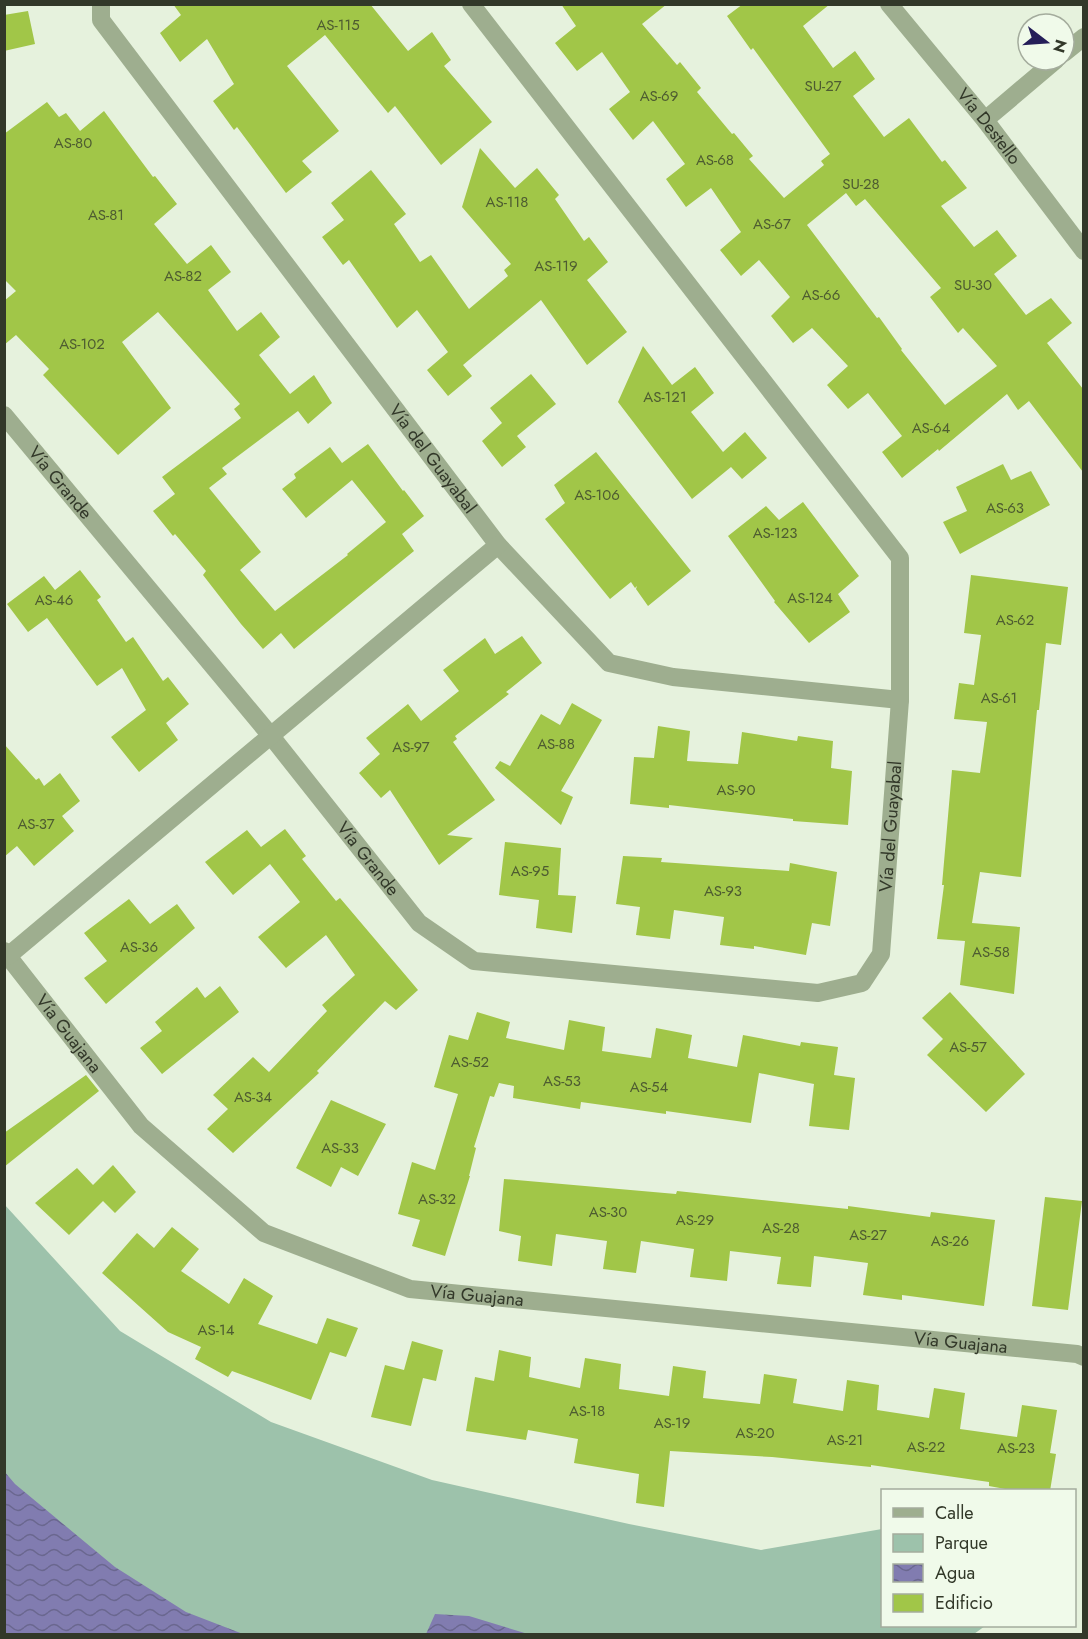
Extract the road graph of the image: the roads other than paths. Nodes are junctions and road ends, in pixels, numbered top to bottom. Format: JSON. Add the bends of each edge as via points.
{"nodes":[{"id":1,"x":101,"y":4,"type":"edge"},
{"id":2,"x":471,"y":4,"type":"edge"},
{"id":3,"x":889,"y":4,"type":"edge"},
{"id":4,"x":1042,"y":72,"type":"edge"},
{"id":5,"x":985,"y":120,"type":"junction"},
{"id":6,"x":1083,"y":251,"type":"edge"},
{"id":7,"x":4,"y":415,"type":"edge"},
{"id":8,"x":498,"y":545,"type":"junction"},
{"id":9,"x":900,"y":700,"type":"junction"},
{"id":10,"x":271,"y":736,"type":"junction"},
{"id":11,"x":7,"y":953,"type":"edge"},
{"id":12,"x":881,"y":954,"type":"joint"},
{"id":13,"x":1083,"y":1357,"type":"edge"}],
"edges":[{"from":1,"to":8,"type":"street","name":"Vía del Guayabal","via":[[101,20]]},
{"from":2,"to":9,"type":"street","name":"Vía del Guayabal","via":[[900,558]]},
{"from":3,"to":5,"type":"street","name":"Vía Destello"},
{"from":4,"to":5,"type":"street"},
{"from":5,"to":6,"type":"street","name":"Vía Destello"},
{"from":7,"to":10,"type":"street","name":"Vía Grande"},
{"from":8,"to":9,"type":"street","name":"Vía del Guayabal","via":[[609,663],[673,678]]},
{"from":8,"to":10,"type":"street"},
{"from":9,"to":12,"type":"street","name":"Vía del Guayabal"},
{"from":10,"to":11,"type":"street"},
{"from":10,"to":12,"type":"street","name":"Vía Grande","via":[[419,923],[474,961],[818,993],[862,983]]},
{"from":11,"to":13,"type":"street","name":"Vía Guajana","via":[[141,1126],[264,1233],[410,1289]]}]}
